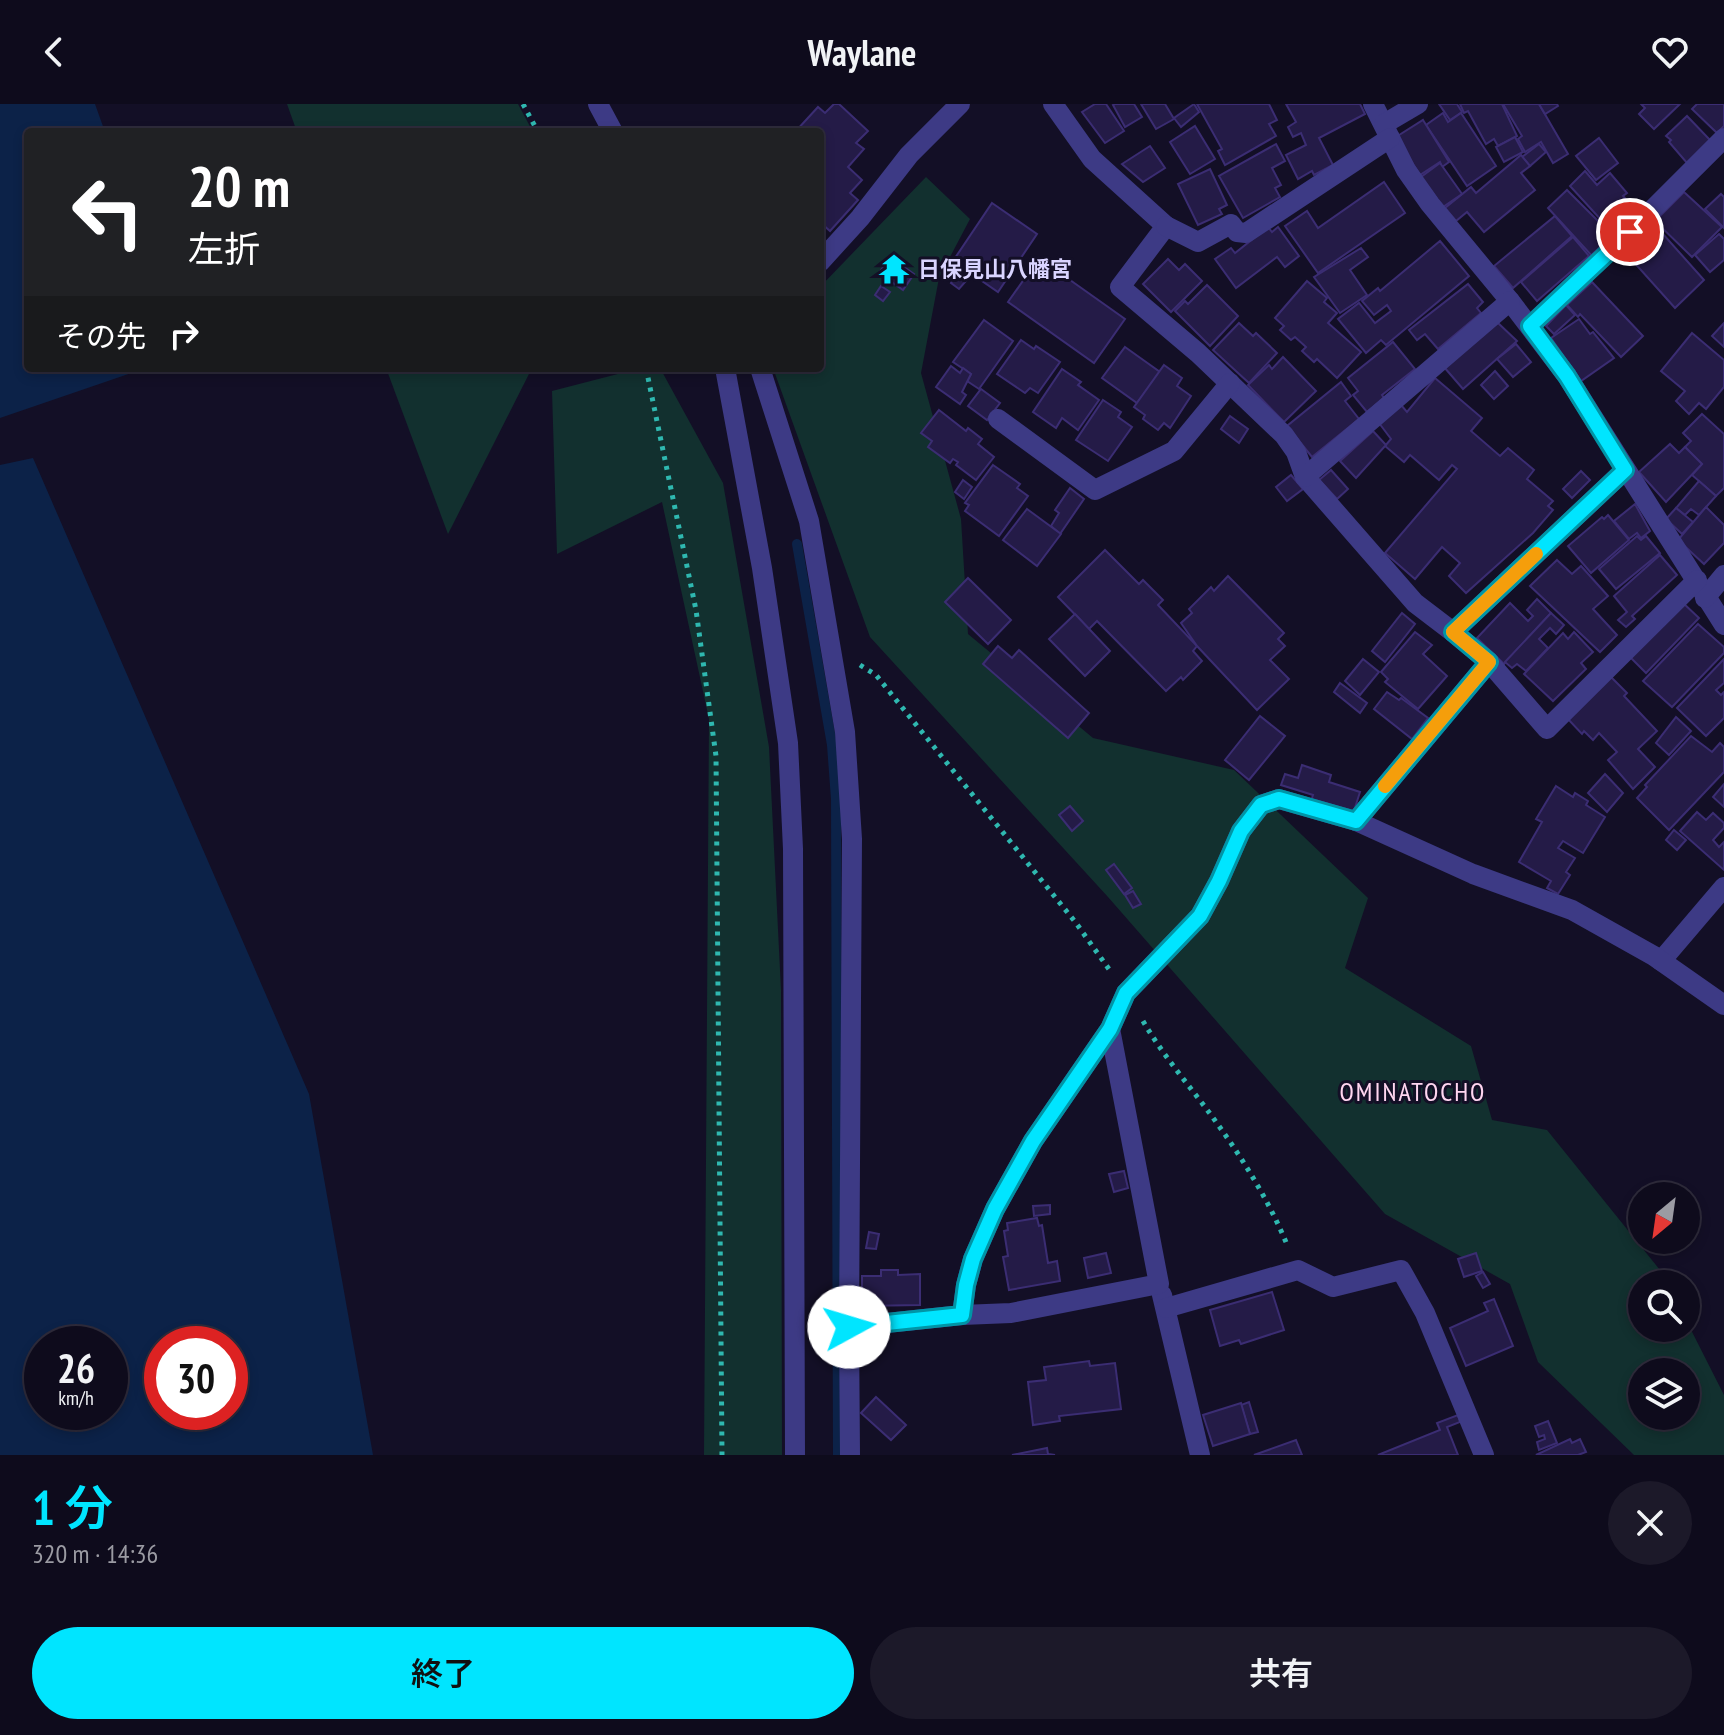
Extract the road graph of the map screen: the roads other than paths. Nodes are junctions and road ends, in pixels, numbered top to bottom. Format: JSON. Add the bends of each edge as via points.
{"nodes":[{"id":1,"x":598,"y":104,"type":"edge"},
{"id":2,"x":960,"y":104,"type":"edge"},
{"id":3,"x":1053,"y":104,"type":"edge"},
{"id":4,"x":1373,"y":104,"type":"edge"},
{"id":5,"x":1418,"y":104,"type":"edge"},
{"id":6,"x":611,"y":128,"type":"edge"},
{"id":7,"x":1387,"y":131,"type":"junction"},
{"id":8,"x":1724,"y":138,"type":"edge"},
{"id":9,"x":1166,"y":226,"type":"junction"},
{"id":10,"x":824,"y":258,"type":"edge"},
{"id":11,"x":1510,"y":301,"type":"junction"},
{"id":12,"x":1530,"y":326,"type":"junction"},
{"id":13,"x":726,"y":372,"type":"edge"},
{"id":14,"x":761,"y":372,"type":"edge"},
{"id":15,"x":1230,"y":383,"type":"junction"},
{"id":16,"x":998,"y":419,"type":"dead end"},
{"id":17,"x":1625,"y":470,"type":"junction"},
{"id":18,"x":1305,"y":477,"type":"junction"},
{"id":19,"x":1724,"y":575,"type":"edge"},
{"id":20,"x":1701,"y":589,"type":"junction"},
{"id":21,"x":1724,"y":625,"type":"edge"},
{"id":22,"x":1453,"y":632,"type":"junction"},
{"id":23,"x":1489,"y":662,"type":"junction"},
{"id":24,"x":1356,"y":821,"type":"junction"},
{"id":25,"x":1724,"y":887,"type":"edge"},
{"id":26,"x":1661,"y":961,"type":"junction"},
{"id":27,"x":1724,"y":1005,"type":"edge"},
{"id":28,"x":1110,"y":1029,"type":"junction"},
{"id":29,"x":1159,"y":1284,"type":"junction"},
{"id":30,"x":1166,"y":1308,"type":"junction"},
{"id":31,"x":962,"y":1315,"type":"junction"},
{"id":32,"x":849,"y":1327,"type":"junction"},
{"id":33,"x":795,"y":1455,"type":"edge"},
{"id":34,"x":850,"y":1455,"type":"edge"},
{"id":35,"x":1200,"y":1455,"type":"edge"},
{"id":36,"x":1484,"y":1455,"type":"edge"}],
"edges":[{"from":1,"to":6,"type":"street"},
{"from":2,"to":10,"type":"street","via":[[909,155]]},
{"from":3,"to":9,"type":"street","via":[[1092,159]]},
{"from":4,"to":7,"type":"street"},
{"from":5,"to":7,"type":"street"},
{"from":7,"to":9,"type":"street","via":[[1246,233],[1231,224],[1198,242]]},
{"from":7,"to":11,"type":"street","via":[[1430,204]]},
{"from":8,"to":12,"type":"street"},
{"from":9,"to":15,"type":"street","via":[[1120,287]]},
{"from":11,"to":12,"type":"street"},
{"from":11,"to":18,"type":"street"},
{"from":12,"to":17,"type":"street"},
{"from":13,"to":33,"type":"street","via":[[788,743]]},
{"from":14,"to":32,"type":"street","via":[[809,521],[845,732],[852,839]]},
{"from":15,"to":16,"type":"street","via":[[1174,451],[1095,490]]},
{"from":15,"to":18,"type":"street","via":[[1284,435]]},
{"from":17,"to":20,"type":"street"},
{"from":17,"to":22,"type":"street"},
{"from":18,"to":22,"type":"street","via":[[1415,603]]},
{"from":19,"to":20,"type":"street"},
{"from":20,"to":21,"type":"street"},
{"from":20,"to":23,"type":"street","via":[[1547,729]]},
{"from":22,"to":23,"type":"street"},
{"from":23,"to":24,"type":"street"},
{"from":24,"to":26,"type":"street","via":[[1473,874],[1572,910]]},
{"from":24,"to":28,"type":"street","via":[[1279,799],[1261,805],[1241,831],[1200,916],[1126,993]]},
{"from":25,"to":26,"type":"street"},
{"from":26,"to":27,"type":"street"},
{"from":28,"to":29,"type":"street"},
{"from":28,"to":31,"type":"street","via":[[1033,1141],[995,1209],[973,1259]]},
{"from":29,"to":30,"type":"street"},
{"from":29,"to":31,"type":"street","via":[[1011,1313]]},
{"from":30,"to":35,"type":"street"},
{"from":30,"to":36,"type":"street","via":[[1298,1270],[1333,1287],[1401,1270],[1425,1313]]},
{"from":31,"to":32,"type":"street"},
{"from":32,"to":34,"type":"street"}]}
